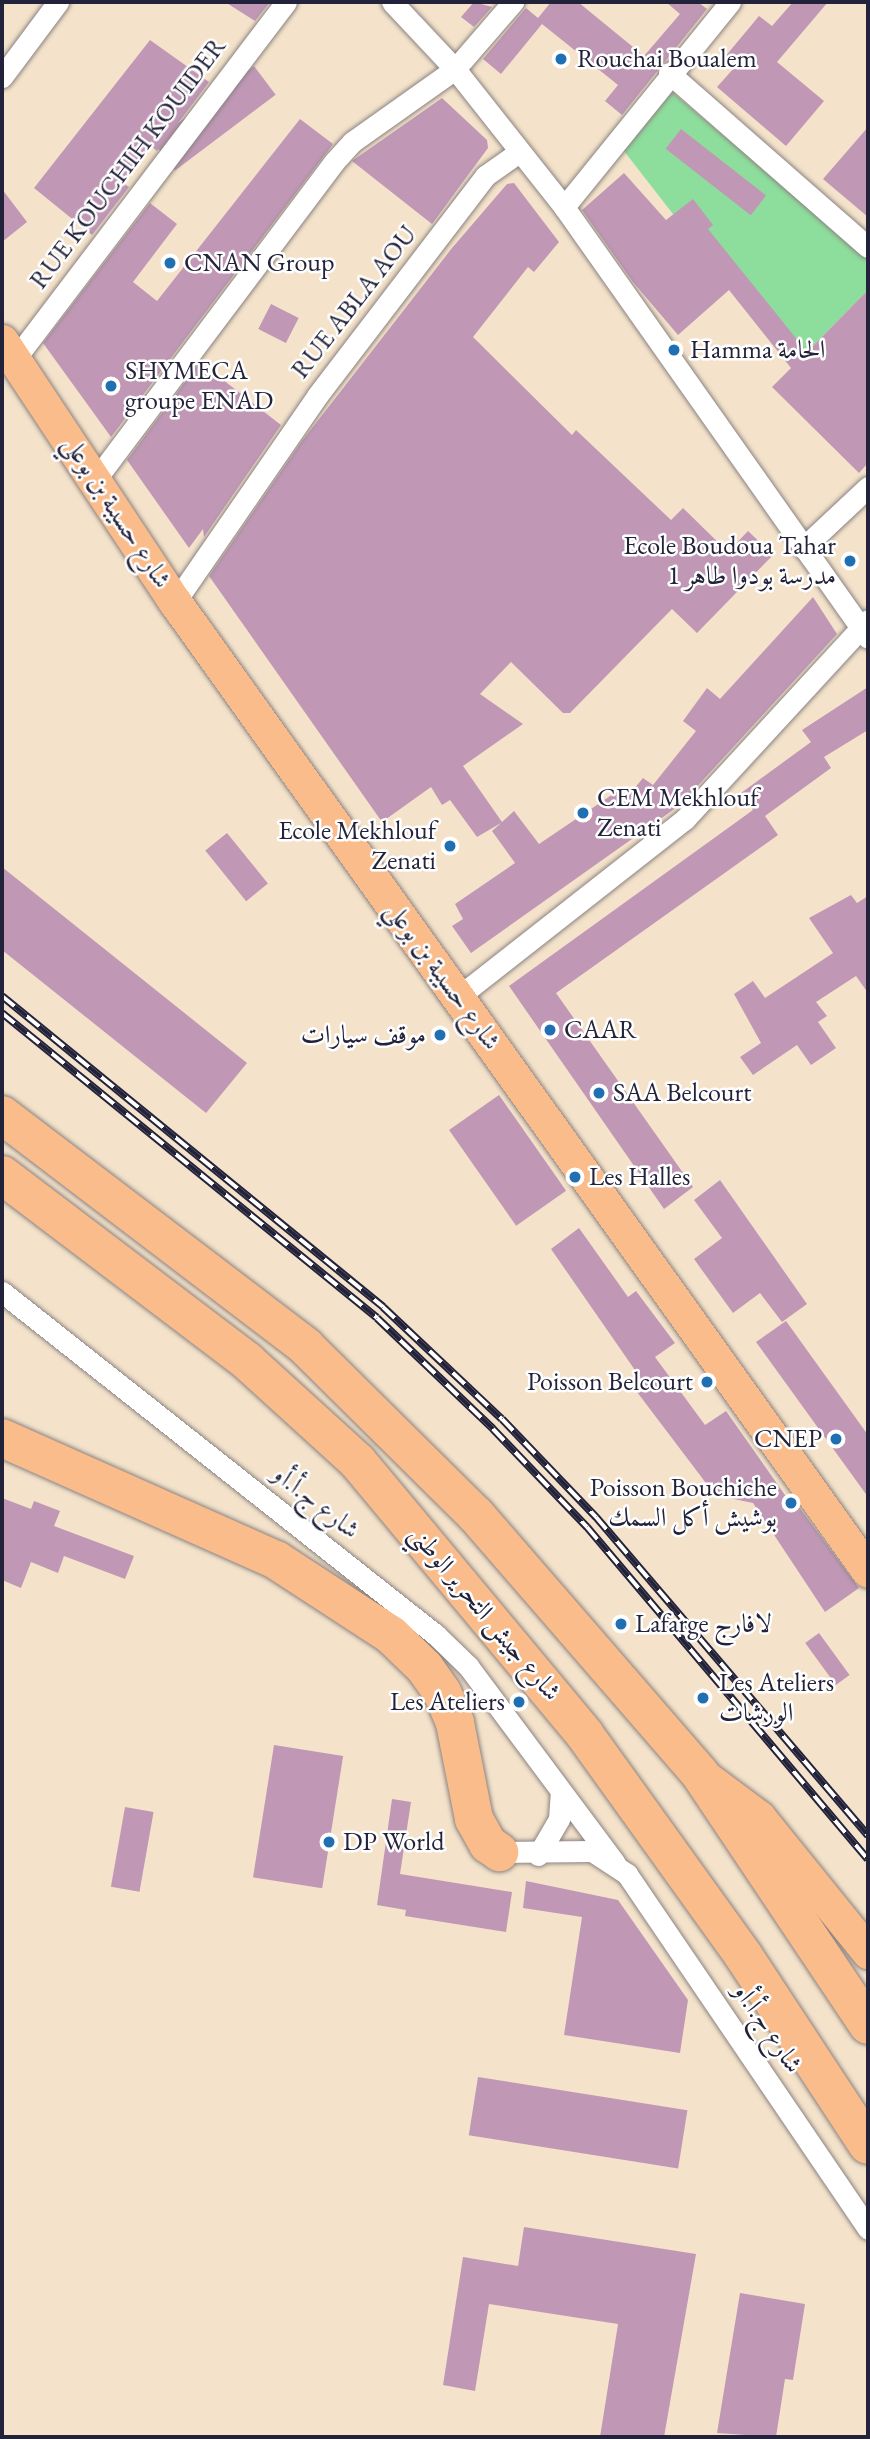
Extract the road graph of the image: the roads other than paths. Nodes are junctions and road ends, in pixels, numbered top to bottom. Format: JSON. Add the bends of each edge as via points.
{"nodes":[{"id":1,"x":58,"y":2,"type":"edge"},
{"id":2,"x":286,"y":2,"type":"edge"},
{"id":3,"x":392,"y":2,"type":"edge"},
{"id":4,"x":513,"y":2,"type":"edge"},
{"id":5,"x":730,"y":2,"type":"edge"},
{"id":6,"x":455,"y":69,"type":"junction"},
{"id":7,"x":669,"y":73,"type":"junction"},
{"id":8,"x":2,"y":77,"type":"edge"},
{"id":9,"x":519,"y":152,"type":"junction"},
{"id":10,"x":564,"y":207,"type":"junction"},
{"id":11,"x":868,"y":247,"type":"edge"},
{"id":12,"x":8,"y":350,"type":"edge"},
{"id":13,"x":96,"y":479,"type":"junction"},
{"id":14,"x":868,"y":487,"type":"edge"},
{"id":15,"x":803,"y":548,"type":"junction"},
{"id":16,"x":175,"y":602,"type":"junction"},
{"id":17,"x":865,"y":628,"type":"edge"},
{"id":18,"x":458,"y":997,"type":"junction"},
{"id":19,"x":2,"y":1115,"type":"edge"},
{"id":20,"x":2,"y":1175,"type":"edge"},
{"id":21,"x":2,"y":1292,"type":"edge"},
{"id":22,"x":2,"y":1438,"type":"edge"},
{"id":23,"x":868,"y":1571,"type":"edge"},
{"id":24,"x":700,"y":1774,"type":"junction"},
{"id":25,"x":561,"y":1792,"type":"junction"},
{"id":26,"x":499,"y":1852,"type":"joint"},
{"id":27,"x":538,"y":1855,"type":"junction"},
{"id":28,"x":615,"y":1863,"type":"junction"},
{"id":29,"x":868,"y":1952,"type":"edge"},
{"id":30,"x":868,"y":2025,"type":"edge"},
{"id":31,"x":868,"y":2145,"type":"edge"},
{"id":32,"x":868,"y":2229,"type":"edge"}],
"edges":[{"from":1,"to":8,"type":"street"},
{"from":2,"to":12,"type":"street","name":"RUE KOUCHIH KOUIDER"},
{"from":3,"to":6,"type":"street"},
{"from":4,"to":6,"type":"street"},
{"from":5,"to":7,"type":"street"},
{"from":6,"to":9,"type":"street"},
{"from":6,"to":13,"type":"street","via":[[352,142],[334,162]]},
{"from":7,"to":10,"type":"street"},
{"from":7,"to":11,"type":"street"},
{"from":9,"to":10,"type":"street"},
{"from":9,"to":16,"type":"street","name":"RUE ABLA AOU","via":[[485,177],[317,397]]},
{"from":10,"to":15,"type":"street"},
{"from":12,"to":13,"type":"main road","name":"شارع حسيبة بن بوعلي"},
{"from":13,"to":16,"type":"main road","name":"شارع حسيبة بن بوعلي"},
{"from":14,"to":15,"type":"street"},
{"from":15,"to":17,"type":"street"},
{"from":16,"to":18,"type":"main road","name":"شارع حسيبة بن بوعلي"},
{"from":17,"to":18,"type":"street","via":[[685,820]]},
{"from":18,"to":23,"type":"main road","name":"شارع حسيبة بن بوعلي"},
{"from":19,"to":24,"type":"highway","name":"شارع جيش التحرير الوطني","via":[[227,1283],[316,1356],[475,1514]]},
{"from":20,"to":31,"type":"highway","name":"شارع جيش التحرير الوطني","via":[[247,1360],[357,1461],[585,1735],[743,1955]]},
{"from":21,"to":25,"type":"street","name":"شارع ج.أ.أو","via":[[436,1635],[468,1666]]},
{"from":22,"to":26,"type":"highway","via":[[276,1560],[391,1635],[425,1668],[455,1723],[474,1819],[488,1844]]},
{"from":24,"to":29,"type":"main road","via":[[759,1817]]},
{"from":24,"to":30,"type":"highway","name":"شارع جيش التحرير الوطني"},
{"from":25,"to":27,"type":"street","via":[[559,1819]]},
{"from":25,"to":28,"type":"street","name":"شارع ج.أ.أو"},
{"from":26,"to":27,"type":"street","name":"شارع ج.أ.أو"},
{"from":27,"to":28,"type":"street","name":"شارع ج.أ.أو","via":[[584,1850]]},
{"from":28,"to":32,"type":"street","name":"شارع ج.أ.أو","via":[[661,1918]]}]}
